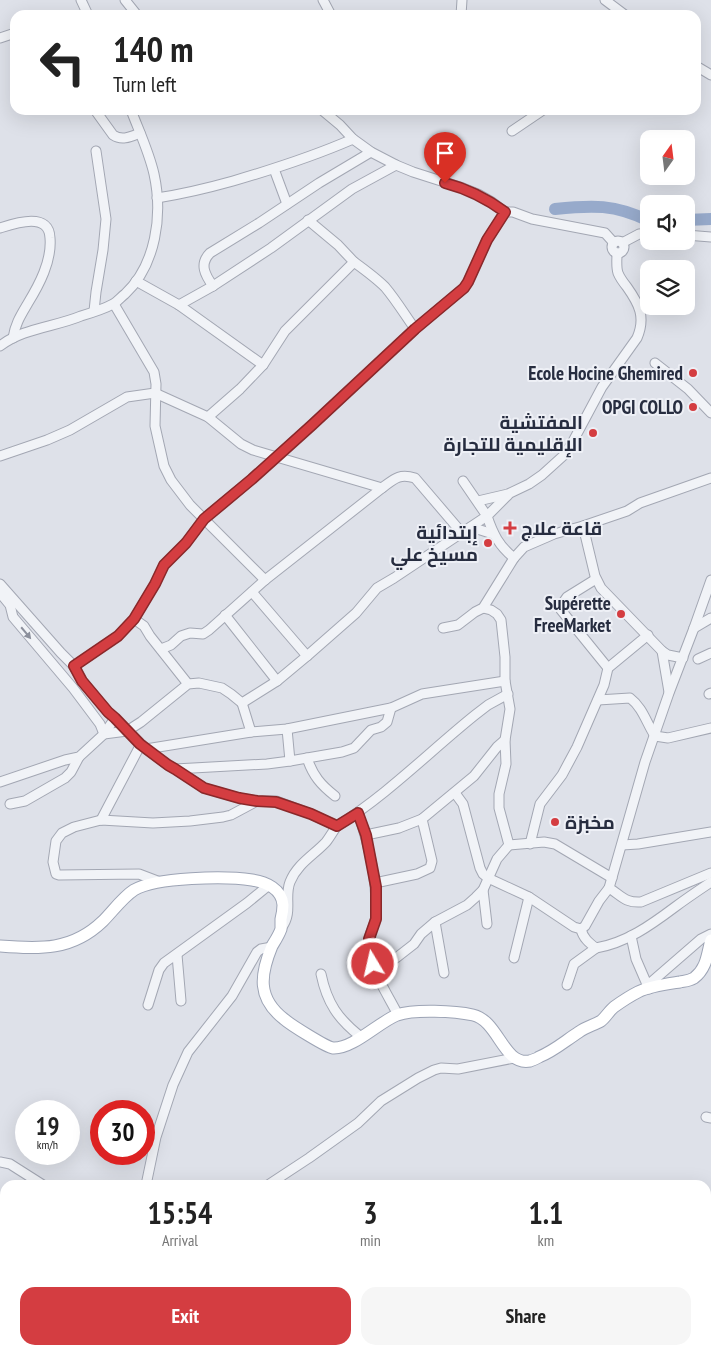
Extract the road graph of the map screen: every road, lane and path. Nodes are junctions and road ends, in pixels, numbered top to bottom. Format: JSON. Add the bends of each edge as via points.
{"nodes":[{"id":1,"x":125,"y":0,"type":"edge"},
{"id":2,"x":605,"y":0,"type":"edge"},
{"id":3,"x":133,"y":10,"type":"edge"},
{"id":4,"x":618,"y":10,"type":"edge"},
{"id":5,"x":99,"y":115,"type":"edge"},
{"id":6,"x":133,"y":115,"type":"edge"},
{"id":7,"x":328,"y":115,"type":"edge"},
{"id":8,"x":536,"y":115,"type":"edge"},
{"id":9,"x":512,"y":131,"type":"dead end"},
{"id":10,"x":140,"y":133,"type":"junction"},
{"id":11,"x":353,"y":139,"type":"junction"},
{"id":12,"x":96,"y":151,"type":"dead end"},
{"id":13,"x":372,"y":152,"type":"junction"},
{"id":14,"x":396,"y":165,"type":"junction"},
{"id":15,"x":274,"y":169,"type":"junction"},
{"id":16,"x":158,"y":198,"type":"junction"},
{"id":17,"x":287,"y":204,"type":"junction"},
{"id":18,"x":505,"y":212,"type":"junction"},
{"id":19,"x":308,"y":220,"type":"junction"},
{"id":20,"x":0,"y":228,"type":"edge"},
{"id":21,"x":640,"y":234,"type":"edge"},
{"id":22,"x":695,"y":236,"type":"edge"},
{"id":23,"x":711,"y":237,"type":"edge"},
{"id":24,"x":618,"y":243,"type":"junction"},
{"id":25,"x":354,"y":262,"type":"junction"},
{"id":26,"x":136,"y":281,"type":"junction"},
{"id":27,"x":213,"y":286,"type":"junction"},
{"id":28,"x":114,"y":304,"type":"junction"},
{"id":29,"x":179,"y":305,"type":"junction"},
{"id":30,"x":94,"y":311,"type":"junction"},
{"id":31,"x":415,"y":329,"type":"junction"},
{"id":32,"x":13,"y":338,"type":"junction"},
{"id":33,"x":0,"y":346,"type":"edge"},
{"id":34,"x":655,"y":362,"type":"dead end"},
{"id":35,"x":263,"y":365,"type":"junction"},
{"id":36,"x":155,"y":393,"type":"junction"},
{"id":37,"x":711,"y":413,"type":"edge"},
{"id":38,"x":208,"y":418,"type":"junction"},
{"id":39,"x":0,"y":456,"type":"edge"},
{"id":40,"x":277,"y":456,"type":"junction"},
{"id":41,"x":711,"y":478,"type":"edge"},
{"id":42,"x":463,"y":480,"type":"dead end"},
{"id":43,"x":382,"y":488,"type":"junction"},
{"id":44,"x":508,"y":494,"type":"junction"},
{"id":45,"x":478,"y":501,"type":"junction"},
{"id":46,"x":487,"y":516,"type":"junction"},
{"id":47,"x":204,"y":519,"type":"junction"},
{"id":48,"x":583,"y":526,"type":"junction"},
{"id":49,"x":471,"y":527,"type":"junction"},
{"id":50,"x":462,"y":533,"type":"junction"},
{"id":51,"x":493,"y":534,"type":"junction"},
{"id":52,"x":514,"y":558,"type":"junction"},
{"id":53,"x":596,"y":579,"type":"junction"},
{"id":54,"x":265,"y":580,"type":"junction"},
{"id":55,"x":711,"y":580,"type":"edge"},
{"id":56,"x":0,"y":584,"type":"edge"},
{"id":57,"x":252,"y":592,"type":"junction"},
{"id":58,"x":0,"y":593,"type":"edge"},
{"id":59,"x":483,"y":608,"type":"junction"},
{"id":60,"x":225,"y":615,"type":"junction"},
{"id":61,"x":711,"y":618,"type":"edge"},
{"id":62,"x":134,"y":619,"type":"junction"},
{"id":63,"x":443,"y":628,"type":"dead end"},
{"id":64,"x":694,"y":628,"type":"junction"},
{"id":65,"x":648,"y":635,"type":"junction"},
{"id":66,"x":161,"y":650,"type":"junction"},
{"id":67,"x":662,"y":651,"type":"junction"},
{"id":68,"x":711,"y":653,"type":"edge"},
{"id":69,"x":307,"y":656,"type":"junction"},
{"id":70,"x":682,"y":658,"type":"junction"},
{"id":71,"x":698,"y":659,"type":"dead end"},
{"id":72,"x":74,"y":666,"type":"junction"},
{"id":73,"x":608,"y":668,"type":"junction"},
{"id":74,"x":277,"y":680,"type":"junction"},
{"id":75,"x":82,"y":681,"type":"junction"},
{"id":76,"x":505,"y":681,"type":"junction"},
{"id":77,"x":188,"y":684,"type":"junction"},
{"id":78,"x":73,"y":688,"type":"junction"},
{"id":79,"x":669,"y":693,"type":"junction"},
{"id":80,"x":508,"y":694,"type":"junction"},
{"id":81,"x":598,"y":700,"type":"junction"},
{"id":82,"x":242,"y":704,"type":"junction"},
{"id":83,"x":391,"y":708,"type":"junction"},
{"id":84,"x":115,"y":718,"type":"junction"},
{"id":85,"x":711,"y":728,"type":"edge"},
{"id":86,"x":287,"y":729,"type":"junction"},
{"id":87,"x":127,"y":730,"type":"junction"},
{"id":88,"x":251,"y":732,"type":"junction"},
{"id":89,"x":104,"y":734,"type":"junction"},
{"id":90,"x":654,"y":736,"type":"junction"},
{"id":91,"x":505,"y":740,"type":"junction"},
{"id":92,"x":143,"y":747,"type":"junction"},
{"id":93,"x":79,"y":757,"type":"junction"},
{"id":94,"x":307,"y":758,"type":"junction"},
{"id":95,"x":290,"y":761,"type":"junction"},
{"id":96,"x":175,"y":769,"type":"junction"},
{"id":97,"x":0,"y":782,"type":"edge"},
{"id":98,"x":455,"y":793,"type":"junction"},
{"id":99,"x":335,"y":796,"type":"dead end"},
{"id":100,"x":257,"y":801,"type":"junction"},
{"id":101,"x":10,"y":804,"type":"dead end"},
{"id":102,"x":358,"y":813,"type":"junction"},
{"id":103,"x":422,"y":818,"type":"junction"},
{"id":104,"x":101,"y":820,"type":"junction"},
{"id":105,"x":337,"y":826,"type":"junction"},
{"id":106,"x":711,"y":832,"type":"edge"},
{"id":107,"x":366,"y":835,"type":"junction"},
{"id":108,"x":530,"y":844,"type":"junction"},
{"id":109,"x":509,"y":845,"type":"junction"},
{"id":110,"x":622,"y":845,"type":"junction"},
{"id":111,"x":711,"y":873,"type":"edge"},
{"id":112,"x":488,"y":878,"type":"junction"},
{"id":113,"x":612,"y":878,"type":"junction"},
{"id":114,"x":160,"y":882,"type":"junction"},
{"id":115,"x":711,"y":882,"type":"edge"},
{"id":116,"x":375,"y":883,"type":"junction"},
{"id":117,"x":269,"y":885,"type":"junction"},
{"id":118,"x":609,"y":888,"type":"junction"},
{"id":119,"x":483,"y":890,"type":"junction"},
{"id":120,"x":529,"y":897,"type":"junction"},
{"id":121,"x":435,"y":922,"type":"junction"},
{"id":122,"x":487,"y":924,"type":"dead end"},
{"id":123,"x":281,"y":929,"type":"junction"},
{"id":124,"x":581,"y":929,"type":"junction"},
{"id":125,"x":711,"y":934,"type":"edge"},
{"id":126,"x":631,"y":936,"type":"junction"},
{"id":127,"x":711,"y":940,"type":"edge"},
{"id":128,"x":0,"y":946,"type":"edge"},
{"id":129,"x":272,"y":948,"type":"junction"},
{"id":130,"x":596,"y":948,"type":"junction"},
{"id":131,"x":177,"y":955,"type":"junction"},
{"id":132,"x":514,"y":958,"type":"dead end"},
{"id":133,"x":373,"y":964,"type":"junction"},
{"id":134,"x":444,"y":973,"type":"dead end"},
{"id":135,"x":321,"y":974,"type":"dead end"},
{"id":136,"x":567,"y":985,"type":"dead end"},
{"id":137,"x":649,"y":987,"type":"junction"},
{"id":138,"x":181,"y":1001,"type":"dead end"},
{"id":139,"x":148,"y":1005,"type":"dead end"},
{"id":140,"x":398,"y":1015,"type":"junction"},
{"id":141,"x":361,"y":1037,"type":"junction"},
{"id":142,"x":514,"y":1058,"type":"junction"},
{"id":143,"x":0,"y":1162,"type":"edge"},
{"id":144,"x":35,"y":1180,"type":"edge"},
{"id":145,"x":147,"y":1180,"type":"edge"},
{"id":146,"x":276,"y":1180,"type":"edge"}],
"edges":[{"from":1,"to":3,"type":"street"},
{"from":2,"to":4,"type":"street"},
{"from":5,"to":10,"type":"street","via":[[113,135],[120,139]]},
{"from":6,"to":10,"type":"street"},
{"from":7,"to":11,"type":"street"},
{"from":8,"to":9,"type":"street"},
{"from":10,"to":16,"type":"street"},
{"from":11,"to":13,"type":"street"},
{"from":11,"to":15,"type":"street"},
{"from":12,"to":30,"type":"street","via":[[106,218]]},
{"from":13,"to":14,"type":"street"},
{"from":13,"to":17,"type":"street"},
{"from":14,"to":18,"type":"street","via":[[478,194]]},
{"from":14,"to":19,"type":"street","via":[[352,189]]},
{"from":15,"to":16,"type":"street"},
{"from":15,"to":17,"type":"street"},
{"from":16,"to":26,"type":"street","via":[[153,245]]},
{"from":17,"to":27,"type":"street","via":[[205,257],[204,271]]},
{"from":18,"to":24,"type":"street","via":[[606,233]]},
{"from":18,"to":31,"type":"street","via":[[487,240],[464,288]]},
{"from":19,"to":25,"type":"street"},
{"from":19,"to":27,"type":"street"},
{"from":20,"to":32,"type":"street","via":[[37,222],[47,226],[50,238],[47,263],[36,290],[17,321]]},
{"from":21,"to":24,"type":"street"},
{"from":22,"to":23,"type":"street"},
{"from":24,"to":44,"type":"street","via":[[612,247],[617,254],[619,277],[640,310],[641,329],[602,387],[563,456],[529,484]]},
{"from":25,"to":31,"type":"street","via":[[385,288]]},
{"from":25,"to":35,"type":"street","via":[[285,331]]},
{"from":26,"to":28,"type":"street"},
{"from":26,"to":29,"type":"street"},
{"from":27,"to":29,"type":"street"},
{"from":28,"to":30,"type":"street"},
{"from":28,"to":36,"type":"street","via":[[154,372]]},
{"from":29,"to":35,"type":"street"},
{"from":30,"to":32,"type":"street"},
{"from":31,"to":40,"type":"street"},
{"from":32,"to":33,"type":"street"},
{"from":34,"to":37,"type":"street"},
{"from":35,"to":38,"type":"street"},
{"from":36,"to":38,"type":"street"},
{"from":36,"to":39,"type":"street","via":[[127,397],[70,430]]},
{"from":36,"to":47,"type":"street","via":[[155,426],[164,466],[171,480]]},
{"from":38,"to":40,"type":"street","via":[[241,444]]},
{"from":40,"to":43,"type":"street"},
{"from":40,"to":47,"type":"street"},
{"from":41,"to":48,"type":"street"},
{"from":42,"to":45,"type":"street"},
{"from":43,"to":50,"type":"street","via":[[395,478],[415,478]]},
{"from":43,"to":54,"type":"street"},
{"from":44,"to":45,"type":"street"},
{"from":44,"to":46,"type":"street"},
{"from":45,"to":46,"type":"street"},
{"from":46,"to":49,"type":"street"},
{"from":46,"to":51,"type":"street"},
{"from":47,"to":54,"type":"street"},
{"from":47,"to":62,"type":"street","via":[[164,565]]},
{"from":48,"to":52,"type":"street","via":[[524,547]]},
{"from":48,"to":53,"type":"street"},
{"from":49,"to":50,"type":"street"},
{"from":49,"to":51,"type":"street"},
{"from":50,"to":69,"type":"street","via":[[377,588],[356,612]]},
{"from":51,"to":52,"type":"street"},
{"from":52,"to":59,"type":"street"},
{"from":53,"to":65,"type":"street"},
{"from":53,"to":73,"type":"street","via":[[567,597],[560,606]]},
{"from":54,"to":57,"type":"street"},
{"from":55,"to":64,"type":"street"},
{"from":56,"to":72,"type":"street"},
{"from":57,"to":60,"type":"street"},
{"from":57,"to":69,"type":"street"},
{"from":58,"to":78,"type":"street","one_way":true,"via":[[10,605],[13,617]]},
{"from":59,"to":63,"type":"street","via":[[458,625]]},
{"from":59,"to":76,"type":"street","via":[[491,610],[501,620]]},
{"from":60,"to":66,"type":"street","via":[[203,634],[181,636]]},
{"from":60,"to":74,"type":"street"},
{"from":61,"to":64,"type":"street"},
{"from":62,"to":66,"type":"street","via":[[144,626]]},
{"from":62,"to":72,"type":"street","via":[[118,636]]},
{"from":64,"to":70,"type":"street"},
{"from":65,"to":67,"type":"street"},
{"from":65,"to":73,"type":"street"},
{"from":66,"to":77,"type":"street"},
{"from":67,"to":70,"type":"street"},
{"from":67,"to":79,"type":"street"},
{"from":68,"to":71,"type":"street"},
{"from":69,"to":74,"type":"street"},
{"from":70,"to":79,"type":"street"},
{"from":72,"to":75,"type":"street"},
{"from":73,"to":81,"type":"street"},
{"from":74,"to":82,"type":"street"},
{"from":75,"to":78,"type":"street"},
{"from":75,"to":84,"type":"street"},
{"from":76,"to":80,"type":"street"},
{"from":76,"to":83,"type":"street","via":[[422,694]]},
{"from":77,"to":82,"type":"street","via":[[222,688]]},
{"from":77,"to":87,"type":"street"},
{"from":78,"to":89,"type":"street"},
{"from":79,"to":90,"type":"street"},
{"from":80,"to":91,"type":"street","via":[[510,709]]},
{"from":80,"to":102,"type":"street","via":[[475,715]]},
{"from":81,"to":90,"type":"street","via":[[630,698],[644,714]]},
{"from":81,"to":108,"type":"street","via":[[562,774],[540,804]]},
{"from":82,"to":88,"type":"street"},
{"from":83,"to":86,"type":"street"},
{"from":83,"to":94,"type":"street","via":[[387,722],[371,730],[354,748]]},
{"from":84,"to":87,"type":"street"},
{"from":84,"to":89,"type":"street"},
{"from":85,"to":90,"type":"street","via":[[668,738]]},
{"from":86,"to":88,"type":"street"},
{"from":86,"to":95,"type":"street"},
{"from":87,"to":89,"type":"street"},
{"from":87,"to":92,"type":"street"},
{"from":88,"to":92,"type":"street"},
{"from":89,"to":93,"type":"street"},
{"from":90,"to":110,"type":"street"},
{"from":91,"to":98,"type":"street"},
{"from":91,"to":109,"type":"street","via":[[506,764],[499,808]]},
{"from":92,"to":96,"type":"street"},
{"from":92,"to":104,"type":"street"},
{"from":93,"to":97,"type":"street"},
{"from":93,"to":101,"type":"street","via":[[65,778],[25,802]]},
{"from":94,"to":95,"type":"street"},
{"from":94,"to":99,"type":"street","via":[[319,783]]},
{"from":95,"to":96,"type":"street"},
{"from":96,"to":100,"type":"street","via":[[204,788]]},
{"from":98,"to":103,"type":"street"},
{"from":98,"to":112,"type":"street","via":[[464,804],[480,868]]},
{"from":100,"to":104,"type":"street","via":[[230,815],[190,821]]},
{"from":100,"to":105,"type":"street","via":[[276,802]]},
{"from":102,"to":105,"type":"street"},
{"from":102,"to":107,"type":"street"},
{"from":103,"to":107,"type":"street","via":[[400,828]]},
{"from":103,"to":116,"type":"street","via":[[432,861],[430,868]]},
{"from":104,"to":114,"type":"street","via":[[62,833],[56,841],[53,862],[56,874],[139,874]]},
{"from":105,"to":123,"type":"street","via":[[295,873],[288,891],[288,915]]},
{"from":106,"to":110,"type":"street"},
{"from":107,"to":116,"type":"street"},
{"from":108,"to":109,"type":"street"},
{"from":108,"to":113,"type":"street","via":[[555,844]]},
{"from":109,"to":112,"type":"street"},
{"from":110,"to":113,"type":"street"},
{"from":111,"to":118,"type":"street","via":[[641,902],[625,901]]},
{"from":112,"to":119,"type":"street"},
{"from":112,"to":120,"type":"street"},
{"from":113,"to":118,"type":"street"},
{"from":114,"to":117,"type":"main road","via":[[237,878]]},
{"from":114,"to":128,"type":"main road","via":[[133,890],[90,933],[79,939],[46,947]]},
{"from":115,"to":126,"type":"street"},
{"from":116,"to":133,"type":"street","via":[[376,919],[369,939]]},
{"from":117,"to":123,"type":"main road","via":[[281,897]]},
{"from":117,"to":131,"type":"street"},
{"from":118,"to":124,"type":"street"},
{"from":119,"to":121,"type":"street","via":[[468,904]]},
{"from":119,"to":122,"type":"street"},
{"from":120,"to":124,"type":"street"},
{"from":120,"to":132,"type":"street"},
{"from":121,"to":133,"type":"street","via":[[400,955]]},
{"from":121,"to":134,"type":"street"},
{"from":123,"to":129,"type":"main road"},
{"from":124,"to":130,"type":"street"},
{"from":125,"to":137,"type":"street"},
{"from":126,"to":130,"type":"street","via":[[610,946]]},
{"from":126,"to":137,"type":"street","via":[[636,959]]},
{"from":127,"to":137,"type":"main road","via":[[705,965],[694,978]]},
{"from":129,"to":141,"type":"main road","via":[[263,988],[265,997],[284,1020],[332,1048]]},
{"from":129,"to":145,"type":"street","via":[[257,952],[232,996],[188,1052],[156,1137]]},
{"from":130,"to":136,"type":"street","via":[[574,964]]},
{"from":131,"to":138,"type":"street"},
{"from":131,"to":139,"type":"street","via":[[162,967]]},
{"from":133,"to":140,"type":"street","via":[[381,986]]},
{"from":135,"to":141,"type":"street","via":[[339,1018]]},
{"from":137,"to":142,"type":"main road","via":[[612,1008],[601,1021],[581,1030],[551,1052],[530,1061]]},
{"from":140,"to":141,"type":"main road"},
{"from":140,"to":142,"type":"main road","via":[[443,1011],[476,1015],[486,1021]]},
{"from":142,"to":146,"type":"street","via":[[458,1069],[441,1068],[418,1078],[381,1101],[358,1123]]},
{"from":143,"to":144,"type":"street","via":[[10,1164]]}]}
